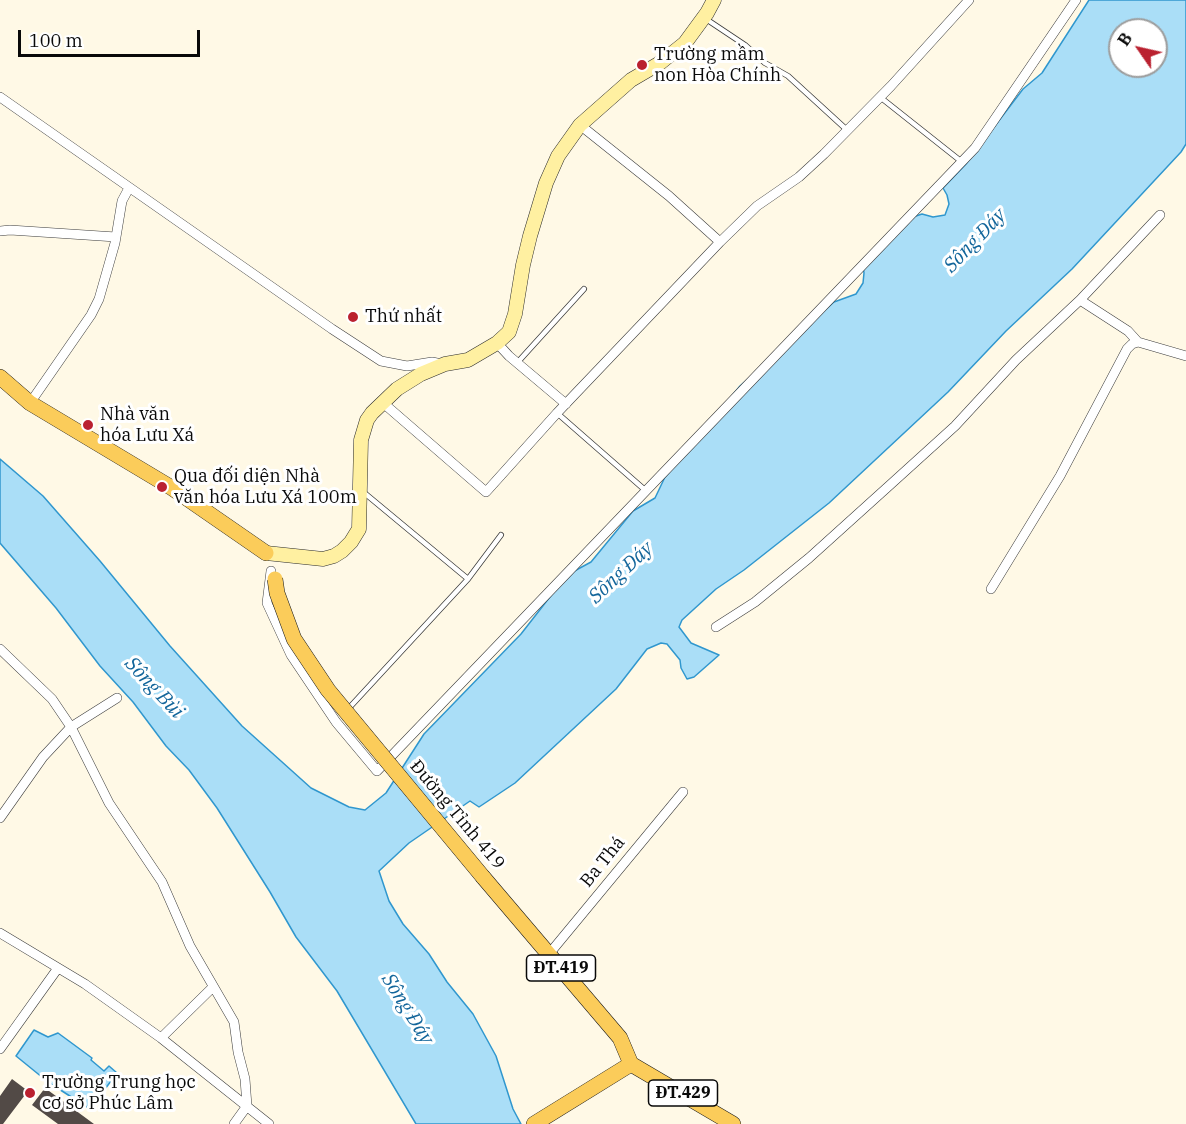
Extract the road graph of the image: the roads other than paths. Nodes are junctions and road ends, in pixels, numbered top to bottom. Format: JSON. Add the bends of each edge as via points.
{"nodes":[{"id":1,"x":714,"y":0,"type":"edge"},
{"id":2,"x":969,"y":0,"type":"edge"},
{"id":3,"x":1076,"y":0,"type":"edge"},
{"id":4,"x":704,"y":18,"type":"junction"},
{"id":5,"x":0,"y":96,"type":"edge"},
{"id":6,"x":880,"y":97,"type":"junction"},
{"id":7,"x":580,"y":125,"type":"junction"},
{"id":8,"x":848,"y":130,"type":"junction"},
{"id":9,"x":962,"y":162,"type":"junction"},
{"id":10,"x":129,"y":188,"type":"junction"},
{"id":11,"x":1160,"y":215,"type":"dead end"},
{"id":12,"x":0,"y":231,"type":"edge"},
{"id":13,"x":116,"y":237,"type":"junction"},
{"id":14,"x":720,"y":242,"type":"junction"},
{"id":15,"x":584,"y":289,"type":"dead end"},
{"id":16,"x":1080,"y":300,"type":"junction"},
{"id":17,"x":1138,"y":342,"type":"junction"},
{"id":18,"x":497,"y":343,"type":"junction"},
{"id":19,"x":1186,"y":356,"type":"edge"},
{"id":20,"x":517,"y":363,"type":"junction"},
{"id":21,"x":445,"y":364,"type":"junction"},
{"id":22,"x":0,"y":377,"type":"edge"},
{"id":23,"x":382,"y":402,"type":"junction"},
{"id":24,"x":30,"y":403,"type":"junction"},
{"id":25,"x":566,"y":404,"type":"junction"},
{"id":26,"x":557,"y":413,"type":"junction"},
{"id":27,"x":360,"y":489,"type":"junction"},
{"id":28,"x":645,"y":490,"type":"junction"},
{"id":29,"x":501,"y":535,"type":"dead end"},
{"id":30,"x":266,"y":553,"type":"junction"},
{"id":31,"x":273,"y":575,"type":"junction"},
{"id":32,"x":468,"y":579,"type":"junction"},
{"id":33,"x":991,"y":589,"type":"dead end"},
{"id":34,"x":716,"y":627,"type":"dead end"},
{"id":35,"x":0,"y":649,"type":"edge"},
{"id":36,"x":117,"y":698,"type":"dead end"},
{"id":37,"x":336,"y":722,"type":"junction"},
{"id":38,"x":71,"y":727,"type":"junction"},
{"id":39,"x":683,"y":792,"type":"dead end"},
{"id":40,"x":0,"y":818,"type":"edge"},
{"id":41,"x":0,"y":933,"type":"edge"},
{"id":42,"x":549,"y":954,"type":"junction"},
{"id":43,"x":58,"y":968,"type":"junction"},
{"id":44,"x":213,"y":987,"type":"junction"},
{"id":45,"x":161,"y":1038,"type":"junction"},
{"id":46,"x":0,"y":1049,"type":"edge"},
{"id":47,"x":631,"y":1064,"type":"junction"},
{"id":48,"x":247,"y":1106,"type":"junction"},
{"id":49,"x":725,"y":1122,"type":"edge"},
{"id":50,"x":234,"y":1124,"type":"edge"},
{"id":51,"x":269,"y":1124,"type":"edge"},
{"id":52,"x":534,"y":1124,"type":"edge"}],
"edges":[{"from":1,"to":4,"type":"street"},
{"from":2,"to":6,"type":"street"},
{"from":3,"to":9,"type":"street"},
{"from":4,"to":7,"type":"street","via":[[685,43],[631,80]]},
{"from":4,"to":8,"type":"lane","via":[[788,76]]},
{"from":5,"to":10,"type":"street"},
{"from":6,"to":8,"type":"street"},
{"from":6,"to":9,"type":"lane"},
{"from":7,"to":14,"type":"street"},
{"from":7,"to":18,"type":"street","via":[[558,156],[546,183],[523,265],[515,314],[508,332]]},
{"from":8,"to":14,"type":"street","via":[[799,177],[757,206]]},
{"from":9,"to":28,"type":"street"},
{"from":10,"to":13,"type":"street","via":[[122,201]]},
{"from":10,"to":21,"type":"street","via":[[381,360],[407,366]]},
{"from":11,"to":16,"type":"street"},
{"from":12,"to":13,"type":"street"},
{"from":13,"to":24,"type":"street","via":[[91,315]]},
{"from":14,"to":25,"type":"street"},
{"from":15,"to":20,"type":"lane"},
{"from":16,"to":17,"type":"street","via":[[1128,331]]},
{"from":16,"to":34,"type":"street","via":[[1016,360],[955,426],[809,558],[755,602]]},
{"from":17,"to":19,"type":"street"},
{"from":17,"to":33,"type":"street","via":[[1127,349],[1060,476]]},
{"from":18,"to":20,"type":"street"},
{"from":18,"to":21,"type":"street","via":[[468,360]]},
{"from":20,"to":25,"type":"street"},
{"from":21,"to":23,"type":"street","via":[[411,380]]},
{"from":22,"to":24,"type":"main road"},
{"from":23,"to":26,"type":"street","via":[[486,492]]},
{"from":23,"to":27,"type":"street","via":[[367,420],[361,440]]},
{"from":24,"to":30,"type":"main road","via":[[172,488]]},
{"from":25,"to":26,"type":"street"},
{"from":26,"to":28,"type":"lane"},
{"from":27,"to":30,"type":"street","via":[[359,529],[342,551],[323,559]]},
{"from":27,"to":32,"type":"lane"},
{"from":28,"to":37,"type":"street","via":[[377,771]]},
{"from":29,"to":32,"type":"lane"},
{"from":30,"to":31,"type":"street"},
{"from":31,"to":37,"type":"street","via":[[267,603],[291,655]]},
{"from":31,"to":42,"type":"main road","name":"Đường Tỉnh 419","number":"ĐT.419","bridge":true,"via":[[294,639],[328,690]]},
{"from":32,"to":37,"type":"lane"},
{"from":35,"to":38,"type":"street","via":[[52,699]]},
{"from":36,"to":38,"type":"street"},
{"from":38,"to":40,"type":"street"},
{"from":38,"to":44,"type":"street","via":[[109,802],[162,882]]},
{"from":39,"to":42,"type":"street","name":"Ba Thá"},
{"from":41,"to":43,"type":"street"},
{"from":42,"to":47,"type":"main road","name":"Đường Tỉnh 419","number":"ĐT.419","via":[[620,1038]]},
{"from":43,"to":45,"type":"street"},
{"from":43,"to":46,"type":"street"},
{"from":44,"to":45,"type":"street"},
{"from":44,"to":48,"type":"street","via":[[234,1022]]},
{"from":45,"to":48,"type":"street"},
{"from":47,"to":49,"type":"main road","number":"ĐT.429"},
{"from":47,"to":52,"type":"main road"},
{"from":48,"to":50,"type":"street"},
{"from":48,"to":51,"type":"street"}]}
